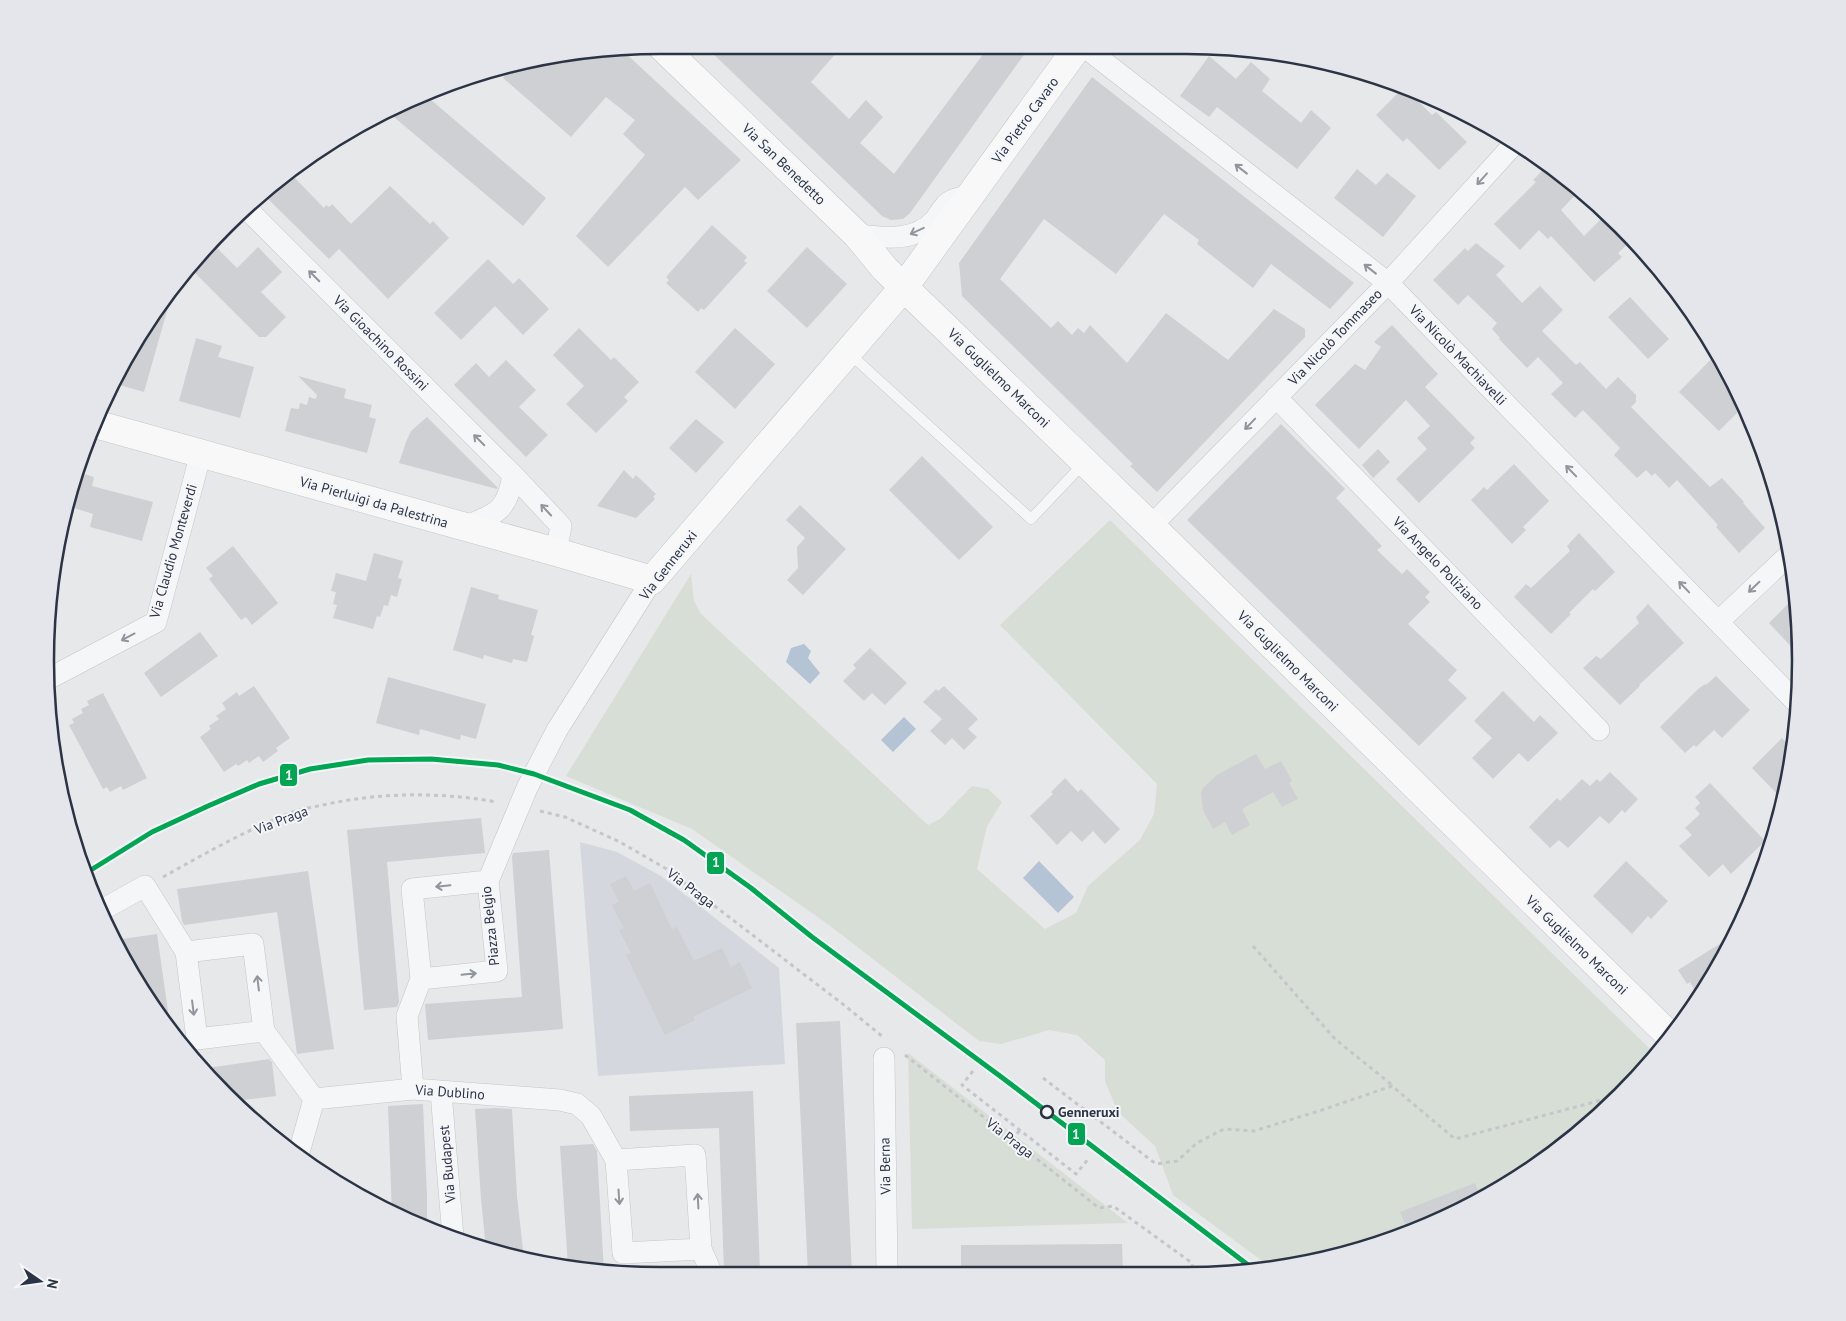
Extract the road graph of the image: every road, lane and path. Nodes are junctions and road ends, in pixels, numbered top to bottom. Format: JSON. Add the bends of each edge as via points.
{"nodes":[{"id":1,"x":669,"y":54,"type":"edge"},
{"id":2,"x":1073,"y":54,"type":"edge"},
{"id":3,"x":1092,"y":54,"type":"edge"},
{"id":4,"x":1510,"y":148,"type":"edge"},
{"id":5,"x":970,"y":196,"type":"junction"},
{"id":6,"x":251,"y":213,"type":"edge"},
{"id":7,"x":857,"y":235,"type":"junction"},
{"id":8,"x":1388,"y":283,"type":"junction"},
{"id":9,"x":904,"y":286,"type":"junction"},
{"id":10,"x":848,"y":352,"type":"junction"},
{"id":11,"x":1276,"y":397,"type":"junction"},
{"id":12,"x":101,"y":426,"type":"edge"},
{"id":13,"x":201,"y":453,"type":"junction"},
{"id":14,"x":1085,"y":462,"type":"junction"},
{"id":15,"x":513,"y":475,"type":"junction"},
{"id":16,"x":1151,"y":526,"type":"junction"},
{"id":17,"x":464,"y":527,"type":"junction"},
{"id":18,"x":556,"y":552,"type":"junction"},
{"id":19,"x":1784,"y":560,"type":"edge"},
{"id":20,"x":652,"y":580,"type":"junction"},
{"id":21,"x":1718,"y":622,"type":"junction"},
{"id":22,"x":54,"y":676,"type":"edge"},
{"id":23,"x":1791,"y":697,"type":"edge"},
{"id":24,"x":1599,"y":730,"type":"dead end"},
{"id":25,"x":519,"y":806,"type":"junction"},
{"id":26,"x":488,"y":881,"type":"junction"},
{"id":27,"x":145,"y":886,"type":"junction"},
{"id":28,"x":106,"y":907,"type":"edge"},
{"id":29,"x":1253,"y":946,"type":"dead end"},
{"id":30,"x":186,"y":952,"type":"junction"},
{"id":31,"x":421,"y":979,"type":"junction"},
{"id":32,"x":264,"y":1031,"type":"junction"},
{"id":33,"x":1666,"y":1032,"type":"edge"},
{"id":34,"x":891,"y":1050,"type":"junction"},
{"id":35,"x":973,"y":1071,"type":"dead end"},
{"id":36,"x":1043,"y":1078,"type":"dead end"},
{"id":37,"x":1392,"y":1086,"type":"junction"},
{"id":38,"x":412,"y":1089,"type":"junction"},
{"id":39,"x":442,"y":1092,"type":"junction"},
{"id":40,"x":314,"y":1098,"type":"junction"},
{"id":41,"x":1605,"y":1099,"type":"edge"},
{"id":42,"x":1020,"y":1130,"type":"junction"},
{"id":43,"x":1012,"y":1140,"type":"junction"},
{"id":44,"x":300,"y":1149,"type":"edge"},
{"id":45,"x":1089,"y":1158,"type":"dead end"},
{"id":46,"x":616,"y":1160,"type":"junction"},
{"id":47,"x":452,"y":1230,"type":"edge"},
{"id":48,"x":701,"y":1249,"type":"junction"},
{"id":49,"x":709,"y":1267,"type":"edge"},
{"id":50,"x":887,"y":1267,"type":"edge"},
{"id":51,"x":1192,"y":1267,"type":"edge"}],
"edges":[{"from":1,"to":7,"type":"main road","name":"Via San Benedetto"},
{"from":2,"to":5,"type":"main road","name":"Via Pietro Cavaro"},
{"from":8,"to":3,"type":"street","name":"Via Nicolò Machiavelli","one_way":true},
{"from":4,"to":8,"type":"street","name":"Via Nicolò Tommaseo","one_way":true},
{"from":5,"to":7,"type":"street","one_way":true,"via":[[950,201],[922,230],[904,237]]},
{"from":5,"to":9,"type":"main road","name":"Via Pietro Cavaro"},
{"from":15,"to":6,"type":"street","name":"Via Gioachino Rossini","one_way":true},
{"from":7,"to":9,"type":"main road","name":"Via San Benedetto"},
{"from":8,"to":11,"type":"street","name":"Via Nicolò Tommaseo"},
{"from":21,"to":8,"type":"street","name":"Via Nicolò Machiavelli","one_way":true},
{"from":9,"to":10,"type":"main road","name":"Via Genneruxi"},
{"from":9,"to":14,"type":"main road","name":"Via Guglielmo Marconi"},
{"from":10,"to":14,"type":"lane","via":[[1031,519]]},
{"from":10,"to":20,"type":"main road","name":"Via Genneruxi"},
{"from":11,"to":16,"type":"street","name":"Via Nicolò Tommaseo","one_way":true},
{"from":11,"to":24,"type":"street","name":"Via Angelo Poliziano"},
{"from":12,"to":13,"type":"main road","name":"Via Pierluigi da Palestrina"},
{"from":13,"to":17,"type":"main road","name":"Via Pierluigi da Palestrina"},
{"from":13,"to":22,"type":"street","name":"Via Claudio Monteverdi","one_way":true,"via":[[156,622]]},
{"from":14,"to":16,"type":"main road","name":"Via Guglielmo Marconi"},
{"from":15,"to":17,"type":"street","via":[[503,507]]},
{"from":18,"to":15,"type":"street","name":"Via Gioachino Rossini","one_way":true,"via":[[561,526]]},
{"from":16,"to":33,"type":"main road","name":"Via Guglielmo Marconi"},
{"from":17,"to":18,"type":"main road","name":"Via Pierluigi da Palestrina"},
{"from":18,"to":20,"type":"main road","name":"Via Pierluigi da Palestrina"},
{"from":19,"to":21,"type":"street","one_way":true},
{"from":20,"to":25,"type":"street","name":"Via Genneruxi","via":[[557,730]]},
{"from":21,"to":23,"type":"street","name":"Via Nicolò Machiavelli"},
{"from":25,"to":26,"type":"street","name":"Via Genneruxi"},
{"from":25,"to":27,"type":"path","name":"Via Praga","via":[[479,799],[400,794],[349,800],[294,812],[231,840]]},
{"from":25,"to":34,"type":"path","name":"Via Praga","via":[[565,817],[620,842],[665,868],[844,1005]]},
{"from":31,"to":26,"type":"street","name":"Piazza Belgio","one_way":true,"via":[[497,971]]},
{"from":26,"to":31,"type":"street","name":"Piazza Belgio","one_way":true,"via":[[412,889]]},
{"from":27,"to":28,"type":"street"},
{"from":27,"to":30,"type":"street"},
{"from":29,"to":37,"type":"path","via":[[1335,1039]]},
{"from":32,"to":30,"type":"street","one_way":true,"via":[[253,944]]},
{"from":30,"to":32,"type":"street","one_way":true,"via":[[197,1039]]},
{"from":31,"to":38,"type":"street","name":"Piazza Belgio","via":[[408,1016]]},
{"from":32,"to":40,"type":"street"},
{"from":34,"to":43,"type":"path","name":"Via Praga"},
{"from":34,"to":50,"type":"street","name":"Via Berna"},
{"from":35,"to":42,"type":"path","via":[[962,1085]]},
{"from":36,"to":37,"type":"path","via":[[1156,1164],[1178,1161],[1197,1143],[1224,1129],[1254,1131]]},
{"from":37,"to":41,"type":"path","via":[[1455,1139]]},
{"from":38,"to":39,"type":"street","name":"Via Dublino"},
{"from":38,"to":40,"type":"street","name":"Via Dublino"},
{"from":39,"to":46,"type":"street","name":"Via Dublino","via":[[560,1100],[576,1104],[591,1116]]},
{"from":39,"to":47,"type":"street","name":"Via Budapest"},
{"from":40,"to":44,"type":"street"},
{"from":42,"to":43,"type":"path"},
{"from":42,"to":45,"type":"path","via":[[1076,1174]]},
{"from":43,"to":51,"type":"path","name":"Via Praga","via":[[1100,1208],[1113,1206],[1192,1263]]},
{"from":46,"to":48,"type":"street","one_way":true,"via":[[623,1254]]},
{"from":48,"to":46,"type":"street","one_way":true,"via":[[695,1155]]},
{"from":48,"to":49,"type":"street"}]}
